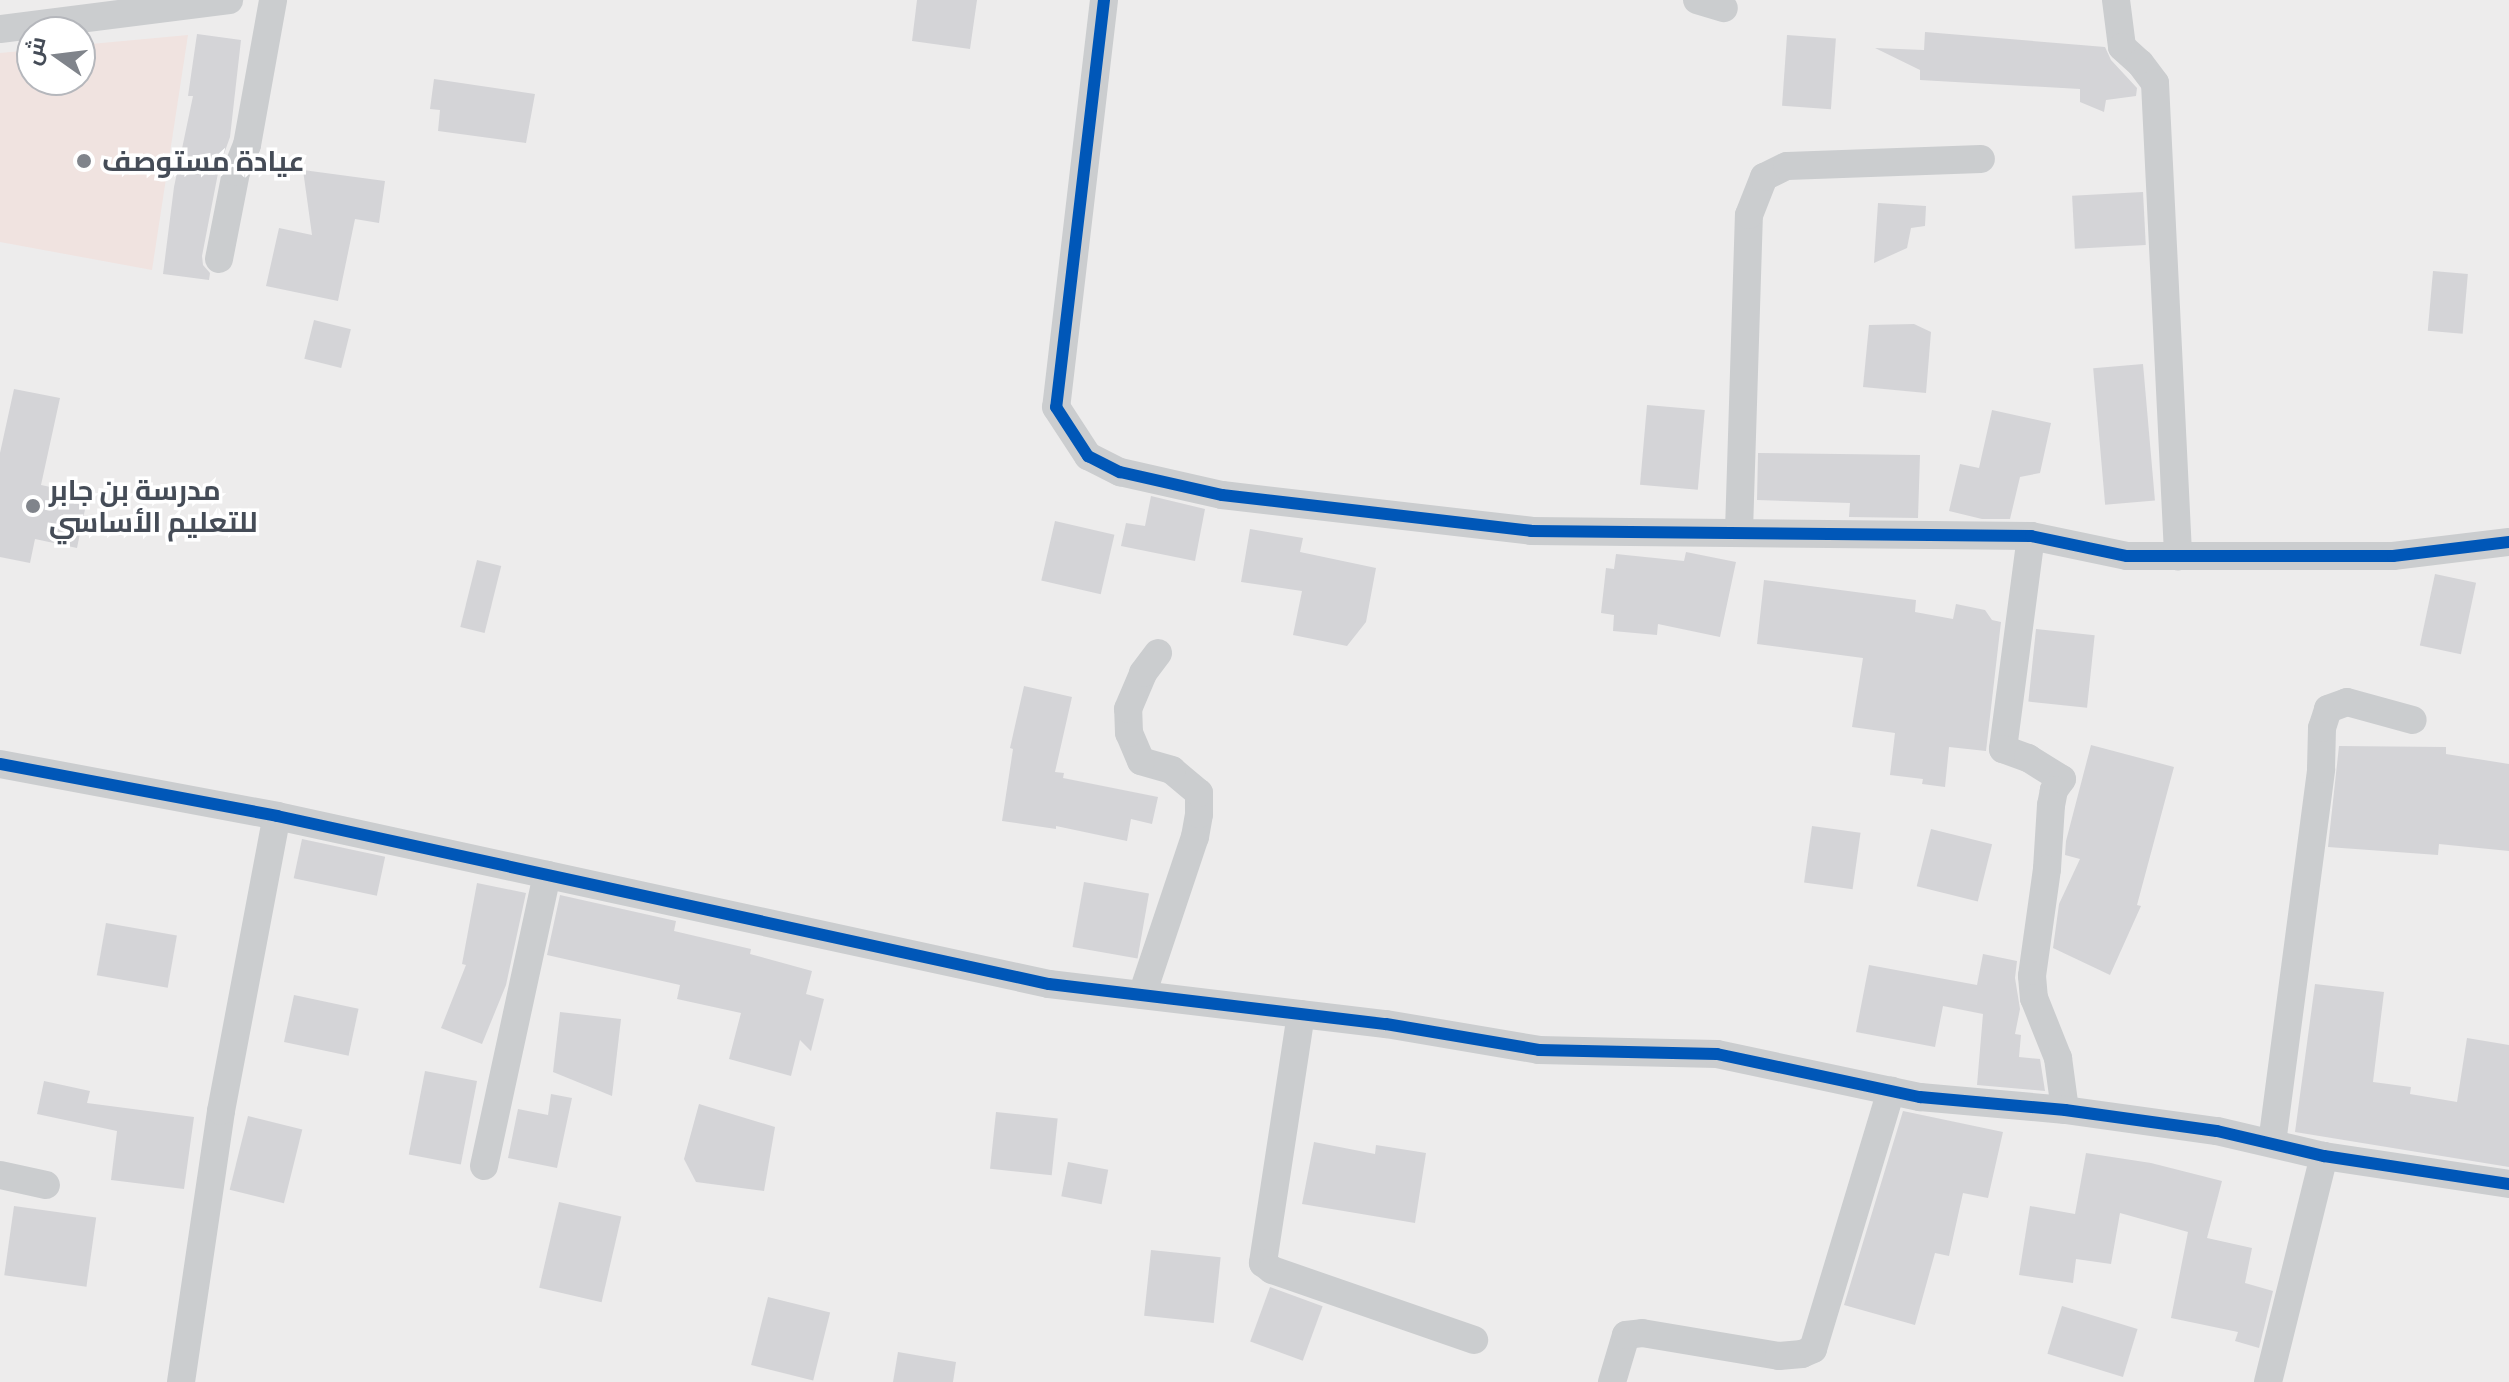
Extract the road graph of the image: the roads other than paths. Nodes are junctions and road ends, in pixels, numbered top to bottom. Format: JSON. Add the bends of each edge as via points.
{"nodes":[{"id":1,"x":229,"y":0,"type":"edge"},
{"id":2,"x":273,"y":0,"type":"edge"},
{"id":3,"x":1104,"y":0,"type":"edge"},
{"id":4,"x":2116,"y":0,"type":"edge"},
{"id":5,"x":0,"y":29,"type":"edge"},
{"id":6,"x":1981,"y":159,"type":"dead end"},
{"id":7,"x":219,"y":259,"type":"dead end"},
{"id":8,"x":1739,"y":531,"type":"junction"},
{"id":9,"x":2031,"y":536,"type":"junction"},
{"id":10,"x":2509,"y":542,"type":"edge"},
{"id":11,"x":2178,"y":556,"type":"junction"},
{"id":12,"x":1158,"y":653,"type":"dead end"},
{"id":13,"x":2413,"y":720,"type":"dead end"},
{"id":14,"x":0,"y":764,"type":"edge"},
{"id":15,"x":277,"y":816,"type":"junction"},
{"id":16,"x":547,"y":875,"type":"junction"},
{"id":17,"x":1142,"y":995,"type":"junction"},
{"id":18,"x":1301,"y":1014,"type":"junction"},
{"id":19,"x":1891,"y":1090,"type":"junction"},
{"id":20,"x":2065,"y":1110,"type":"junction"},
{"id":21,"x":2272,"y":1143,"type":"junction"},
{"id":22,"x":2324,"y":1156,"type":"junction"},
{"id":23,"x":484,"y":1166,"type":"dead end"},
{"id":24,"x":0,"y":1175,"type":"edge"},
{"id":25,"x":2509,"y":1184,"type":"edge"},
{"id":26,"x":46,"y":1185,"type":"dead end"},
{"id":27,"x":1474,"y":1340,"type":"dead end"},
{"id":28,"x":181,"y":1382,"type":"edge"},
{"id":29,"x":1612,"y":1382,"type":"edge"},
{"id":30,"x":2268,"y":1382,"type":"edge"}],
"edges":[{"from":1,"to":5,"type":"street"},
{"from":2,"to":7,"type":"street","via":[[247,145],[236,172]]},
{"from":3,"to":8,"type":"street","via":[[1056,407],[1088,456],[1120,472],[1222,495],[1531,531]]},
{"from":4,"to":11,"type":"street","via":[[2122,47],[2155,83]]},
{"from":6,"to":8,"type":"street","via":[[1787,166],[1764,177],[1749,215]]},
{"from":8,"to":9,"type":"street"},
{"from":9,"to":11,"type":"street","via":[[2127,556]]},
{"from":9,"to":20,"type":"street","via":[[2003,749],[2062,779],[2051,805],[2032,976],[2034,998],[2058,1058]]},
{"from":10,"to":11,"type":"street","via":[[2393,556]]},
{"from":12,"to":17,"type":"street","via":[[1128,709],[1129,733],[1141,761],[1172,770],[1199,793],[1199,814]]},
{"from":13,"to":21,"type":"street","via":[[2347,702],[2328,709]]},
{"from":14,"to":15,"type":"street"},
{"from":15,"to":16,"type":"street"},
{"from":15,"to":28,"type":"street","via":[[221,1111]]},
{"from":16,"to":17,"type":"street","via":[[1049,984]]},
{"from":16,"to":23,"type":"street"},
{"from":17,"to":18,"type":"street"},
{"from":18,"to":19,"type":"street","via":[[1539,1050],[1717,1054]]},
{"from":18,"to":27,"type":"street","via":[[1263,1263]]},
{"from":19,"to":20,"type":"street"},
{"from":19,"to":29,"type":"street","via":[[1813,1349],[1779,1356],[1642,1333],[1626,1335]]},
{"from":20,"to":21,"type":"street"},
{"from":21,"to":22,"type":"street"},
{"from":22,"to":25,"type":"street"},
{"from":22,"to":30,"type":"street"},
{"from":24,"to":26,"type":"street"}]}
